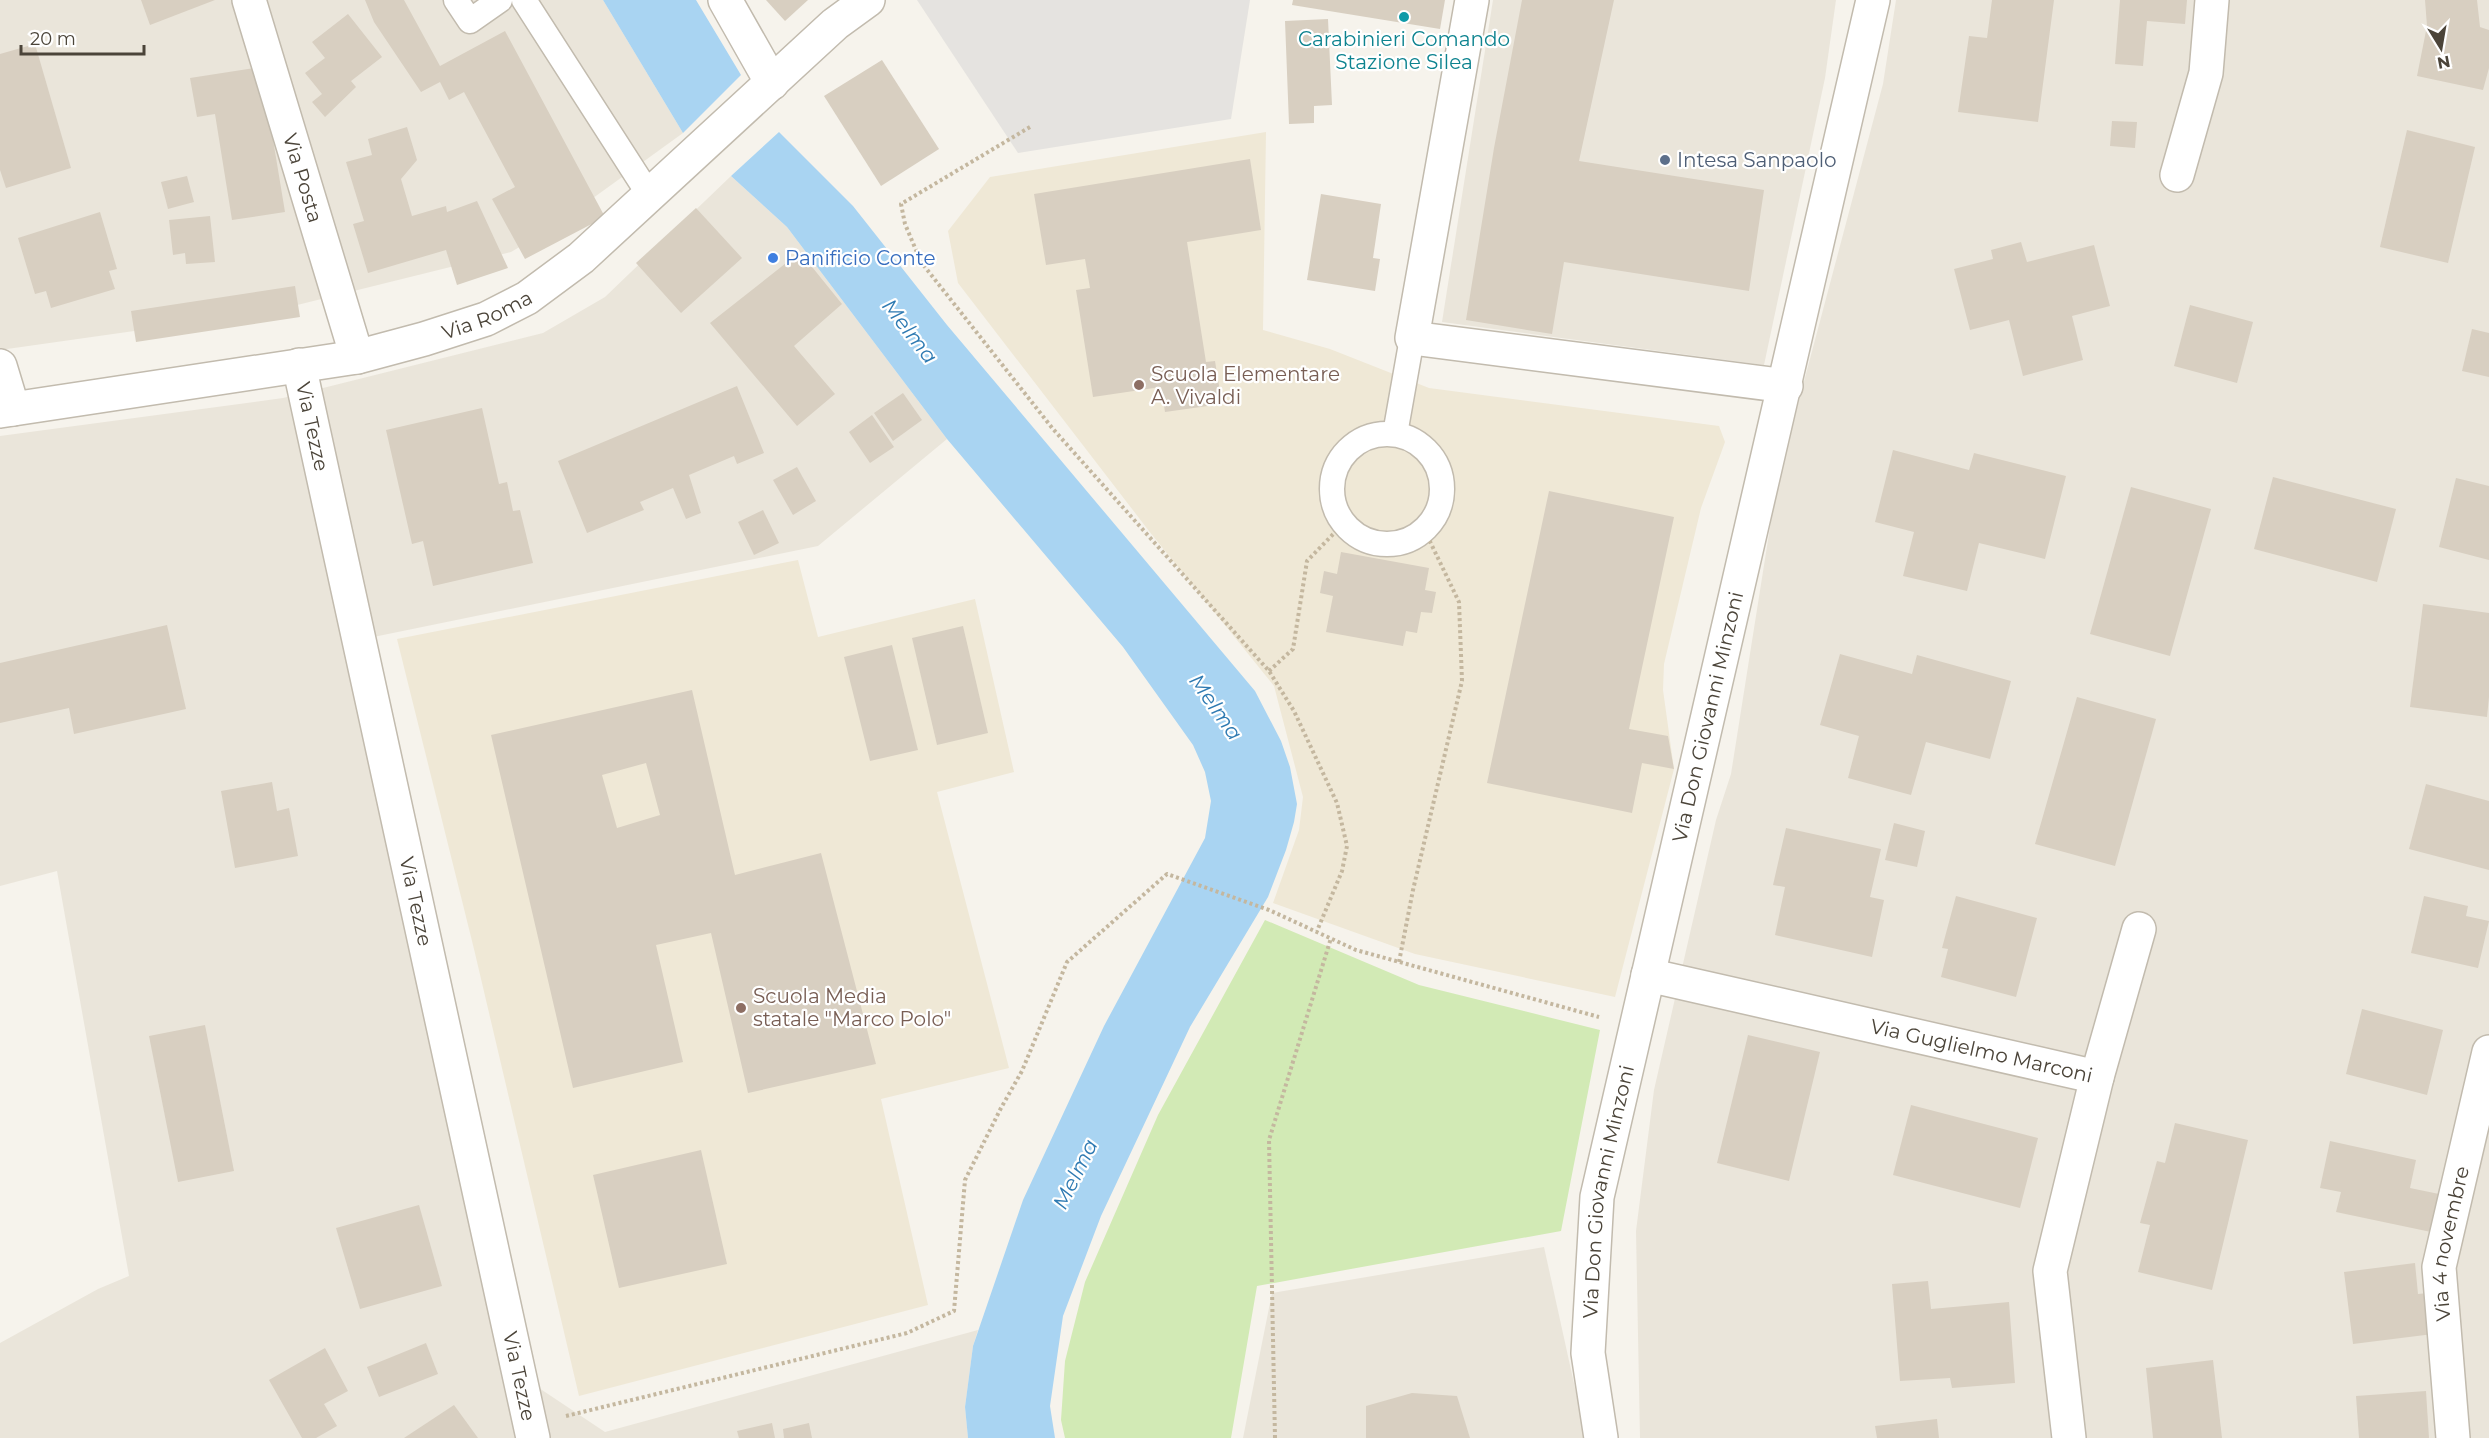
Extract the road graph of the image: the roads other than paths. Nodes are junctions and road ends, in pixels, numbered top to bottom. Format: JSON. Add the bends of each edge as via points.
{"nodes":[{"id":1,"x":249,"y":0,"type":"edge"},
{"id":2,"x":456,"y":0,"type":"edge"},
{"id":3,"x":500,"y":0,"type":"edge"},
{"id":4,"x":524,"y":0,"type":"edge"},
{"id":5,"x":725,"y":0,"type":"edge"},
{"id":6,"x":867,"y":0,"type":"edge"},
{"id":7,"x":1472,"y":0,"type":"edge"},
{"id":8,"x":1873,"y":0,"type":"edge"},
{"id":9,"x":2212,"y":0,"type":"edge"},
{"id":10,"x":772,"y":83,"type":"junction"},
{"id":11,"x":2176,"y":175,"type":"dead end"},
{"id":12,"x":650,"y":196,"type":"junction"},
{"id":13,"x":1412,"y":338,"type":"junction"},
{"id":14,"x":357,"y":357,"type":"junction"},
{"id":15,"x":299,"y":365,"type":"junction"},
{"id":16,"x":0,"y":366,"type":"edge"},
{"id":17,"x":1786,"y":386,"type":"junction"},
{"id":18,"x":7,"y":410,"type":"edge"},
{"id":19,"x":1395,"y":434,"type":"junction"},
{"id":20,"x":2139,"y":929,"type":"dead end"},
{"id":21,"x":1648,"y":975,"type":"junction"},
{"id":22,"x":2489,"y":1052,"type":"edge"},
{"id":23,"x":2097,"y":1077,"type":"junction"},
{"id":24,"x":531,"y":1432,"type":"edge"},
{"id":25,"x":1601,"y":1438,"type":"edge"},
{"id":26,"x":2069,"y":1438,"type":"edge"},
{"id":27,"x":2453,"y":1438,"type":"edge"}],
"edges":[{"from":1,"to":14,"type":"street","name":"Via Posta"},
{"from":2,"to":3,"type":"lane","via":[[470,21]]},
{"from":4,"to":12,"type":"lane"},
{"from":5,"to":10,"type":"street"},
{"from":6,"to":10,"type":"street","name":"Via Roma"},
{"from":7,"to":13,"type":"street"},
{"from":8,"to":17,"type":"street","name":"Via Don Giovanni Minzoni"},
{"from":9,"to":11,"type":"street","via":[[2206,73]]},
{"from":10,"to":12,"type":"street","name":"Via Roma"},
{"from":12,"to":14,"type":"street","name":"Via Roma","via":[[581,258],[527,298],[486,319]]},
{"from":13,"to":17,"type":"street"},
{"from":13,"to":19,"type":"lane"},
{"from":14,"to":15,"type":"street","name":"Via Roma"},
{"from":15,"to":18,"type":"street","name":"Via Roma"},
{"from":15,"to":24,"type":"street","name":"Via Tezze"},
{"from":16,"to":18,"type":"street"},
{"from":17,"to":21,"type":"street","name":"Via Don Giovanni Minzoni"},
{"from":19,"to":19,"type":"lane","via":[[1426,450],[1436,464],[1441,499],[1435,515],[1410,539],[1375,543],[1358,536],[1344,523],[1335,506],[1335,470],[1344,453],[1359,441],[1376,434]]},
{"from":20,"to":23,"type":"street"},
{"from":21,"to":23,"type":"street","name":"Via Guglielmo Marconi"},
{"from":21,"to":25,"type":"street","name":"Via Don Giovanni Minzoni","via":[[1597,1197],[1588,1353]]},
{"from":22,"to":27,"type":"street","name":"Via 4 novembre","via":[[2439,1267]]},
{"from":23,"to":26,"type":"street","name":"Via Guglielmo Marconi","via":[[2050,1271]]}]}
